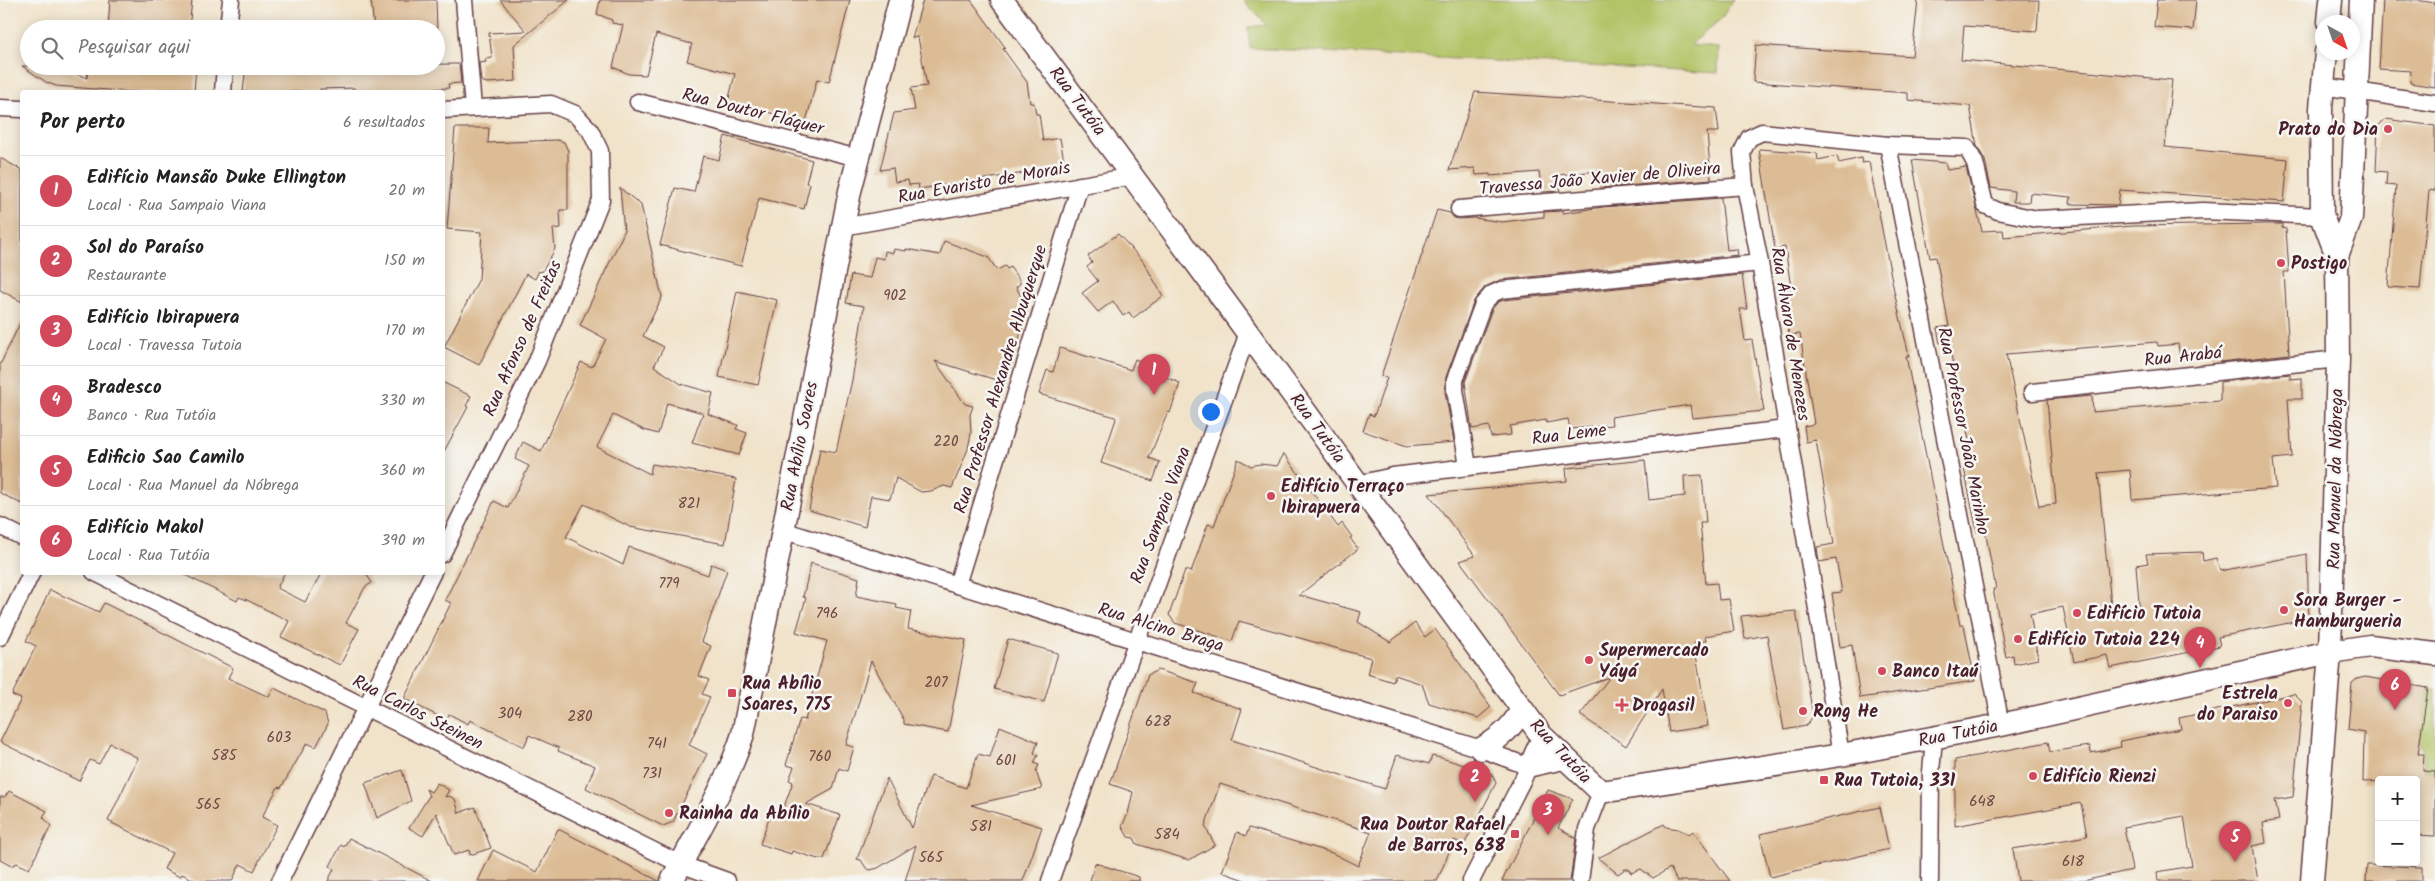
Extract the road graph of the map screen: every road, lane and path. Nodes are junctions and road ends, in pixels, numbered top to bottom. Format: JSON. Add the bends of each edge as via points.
{"nodes":[{"id":1,"x":231,"y":0,"type":"edge"},
{"id":2,"x":464,"y":0,"type":"edge"},
{"id":3,"x":900,"y":0,"type":"edge"},
{"id":4,"x":1002,"y":0,"type":"edge"},
{"id":5,"x":2331,"y":0,"type":"edge"},
{"id":6,"x":2361,"y":0,"type":"edge"},
{"id":7,"x":2330,"y":15,"type":"edge"},
{"id":8,"x":229,"y":20,"type":"edge"},
{"id":9,"x":2325,"y":60,"type":"edge"},
{"id":10,"x":224,"y":75,"type":"edge"},
{"id":11,"x":2322,"y":86,"type":"junction"},
{"id":12,"x":223,"y":90,"type":"edge"},
{"id":13,"x":2357,"y":90,"type":"junction"},
{"id":14,"x":638,"y":102,"type":"dead end"},
{"id":15,"x":2435,"y":103,"type":"edge"},
{"id":16,"x":0,"y":108,"type":"edge"},
{"id":17,"x":473,"y":108,"type":"junction"},
{"id":18,"x":20,"y":109,"type":"edge"},
{"id":19,"x":445,"y":110,"type":"edge"},
{"id":20,"x":1888,"y":145,"type":"junction"},
{"id":21,"x":858,"y":158,"type":"junction"},
{"id":22,"x":1133,"y":176,"type":"junction"},
{"id":23,"x":1080,"y":185,"type":"junction"},
{"id":24,"x":1745,"y":186,"type":"junction"},
{"id":25,"x":1459,"y":209,"type":"dead end"},
{"id":26,"x":2322,"y":216,"type":"junction"},
{"id":27,"x":842,"y":227,"type":"junction"},
{"id":28,"x":2337,"y":256,"type":"junction"},
{"id":29,"x":1760,"y":264,"type":"junction"},
{"id":30,"x":1248,"y":333,"type":"junction"},
{"id":31,"x":2338,"y":359,"type":"junction"},
{"id":32,"x":2032,"y":392,"type":"dead end"},
{"id":33,"x":1786,"y":429,"type":"junction"},
{"id":34,"x":1468,"y":466,"type":"junction"},
{"id":35,"x":1358,"y":484,"type":"junction"},
{"id":36,"x":0,"y":526,"type":"edge"},
{"id":37,"x":782,"y":530,"type":"junction"},
{"id":38,"x":20,"y":536,"type":"edge"},
{"id":39,"x":445,"y":548,"type":"edge"},
{"id":40,"x":31,"y":575,"type":"edge"},
{"id":41,"x":100,"y":575,"type":"edge"},
{"id":42,"x":432,"y":575,"type":"edge"},
{"id":43,"x":957,"y":584,"type":"junction"},
{"id":44,"x":0,"y":637,"type":"edge"},
{"id":45,"x":1136,"y":640,"type":"junction"},
{"id":46,"x":2330,"y":652,"type":"junction"},
{"id":47,"x":2435,"y":654,"type":"edge"},
{"id":48,"x":365,"y":709,"type":"junction"},
{"id":49,"x":1522,"y":709,"type":"junction"},
{"id":50,"x":2001,"y":725,"type":"junction"},
{"id":51,"x":1541,"y":735,"type":"junction"},
{"id":52,"x":1934,"y":738,"type":"junction"},
{"id":53,"x":1481,"y":750,"type":"junction"},
{"id":54,"x":1841,"y":755,"type":"junction"},
{"id":55,"x":1563,"y":758,"type":"junction"},
{"id":56,"x":1527,"y":766,"type":"junction"},
{"id":57,"x":1601,"y":792,"type":"junction"},
{"id":58,"x":676,"y":873,"type":"edge"},
{"id":59,"x":280,"y":881,"type":"edge"},
{"id":60,"x":727,"y":881,"type":"edge"},
{"id":61,"x":1050,"y":881,"type":"edge"},
{"id":62,"x":1471,"y":881,"type":"edge"},
{"id":63,"x":1580,"y":881,"type":"edge"},
{"id":64,"x":1930,"y":881,"type":"edge"},
{"id":65,"x":2312,"y":881,"type":"edge"}],
"edges":[{"from":1,"to":8,"type":"street"},
{"from":2,"to":17,"type":"street"},
{"from":3,"to":21,"type":"street","name":"Rua Abílio Soares"},
{"from":4,"to":22,"type":"street","name":"Rua Tutóia"},
{"from":5,"to":7,"type":"street"},
{"from":6,"to":13,"type":"street","name":"Rua Manuel da Nóbrega"},
{"from":9,"to":11,"type":"street","name":"Rua Manuel da Nóbrega"},
{"from":10,"to":12,"type":"street"},
{"from":11,"to":13,"type":"street"},
{"from":11,"to":26,"type":"street","name":"Rua Manuel da Nóbrega"},
{"from":13,"to":15,"type":"street"},
{"from":13,"to":28,"type":"street","name":"Rua Manuel da Nóbrega","via":[[2351,218]]},
{"from":14,"to":21,"type":"street","name":"Rua Doutor Fláquer"},
{"from":16,"to":18,"type":"street"},
{"from":17,"to":19,"type":"street"},
{"from":17,"to":39,"type":"street","name":"Rua Afonso de Freitas","via":[[551,104],[574,114],[590,130],[600,150],[601,200],[537,362]]},
{"from":20,"to":24,"type":"street","name":"Rua Álvaro de Menezes","via":[[1762,132],[1749,138],[1742,152]]},
{"from":20,"to":26,"type":"street","name":"Rua Álvaro de Menezes","via":[[1966,148],[1975,163],[1985,206],[2037,219],[2203,210]]},
{"from":20,"to":50,"type":"street","name":"Rua Professor João Marinho"},
{"from":21,"to":27,"type":"street","name":"Rua Abílio Soares"},
{"from":22,"to":23,"type":"street","name":"Rua Evaristo de Morais"},
{"from":22,"to":30,"type":"street","name":"Rua Tutóia"},
{"from":23,"to":27,"type":"street","name":"Rua Evaristo de Morais"},
{"from":23,"to":43,"type":"street","name":"Rua Professor Alexandre Albuquerque"},
{"from":24,"to":25,"type":"street","name":"Travessa João Xavier de Oliveira"},
{"from":24,"to":29,"type":"street","name":"Rua Álvaro de Menezes"},
{"from":26,"to":28,"type":"street","name":"Rua Manuel da Nóbrega"},
{"from":27,"to":37,"type":"street","name":"Rua Abílio Soares"},
{"from":28,"to":31,"type":"street","name":"Rua Manuel da Nóbrega"},
{"from":29,"to":33,"type":"street","name":"Rua Álvaro de Menezes"},
{"from":29,"to":34,"type":"street","via":[[1501,290],[1492,294],[1483,304],[1456,380]]},
{"from":30,"to":35,"type":"street","name":"Rua Tutóia"},
{"from":30,"to":45,"type":"street","name":"Rua Sampaio Viana"},
{"from":31,"to":32,"type":"street","name":"Rua Arabá"},
{"from":31,"to":46,"type":"street","name":"Rua Manuel da Nóbrega"},
{"from":33,"to":34,"type":"street","name":"Rua Leme"},
{"from":33,"to":54,"type":"street","name":"Rua Álvaro de Menezes"},
{"from":34,"to":35,"type":"street","name":"Rua Leme"},
{"from":35,"to":49,"type":"street","name":"Rua Tutóia"},
{"from":36,"to":38,"type":"street"},
{"from":37,"to":43,"type":"street","name":"Rua Alcino Braga"},
{"from":37,"to":58,"type":"street","name":"Rua Abílio Soares","via":[[743,734],[718,798]]},
{"from":40,"to":44,"type":"street"},
{"from":41,"to":48,"type":"street","name":"Rua Carlos Steinen"},
{"from":42,"to":48,"type":"street"},
{"from":43,"to":45,"type":"street","name":"Rua Alcino Braga"},
{"from":45,"to":53,"type":"street","name":"Rua Alcino Braga"},
{"from":45,"to":61,"type":"street","name":"Rua Sampaio Viana"},
{"from":46,"to":47,"type":"street","name":"Rua Tutóia","via":[[2370,646]]},
{"from":46,"to":50,"type":"street","name":"Rua Tutóia"},
{"from":46,"to":65,"type":"street","name":"Rua Manuel da Nóbrega"},
{"from":48,"to":58,"type":"street","name":"Rua Carlos Steinen"},
{"from":48,"to":59,"type":"street"},
{"from":49,"to":51,"type":"street","name":"Rua Tutóia"},
{"from":49,"to":53,"type":"street","via":[[1515,724]]},
{"from":50,"to":52,"type":"street","name":"Rua Tutóia"},
{"from":51,"to":55,"type":"street","name":"Rua Tutóia"},
{"from":51,"to":56,"type":"street"},
{"from":52,"to":54,"type":"street","name":"Rua Tutóia"},
{"from":52,"to":64,"type":"street"},
{"from":53,"to":56,"type":"street","name":"Rua Alcino Braga"},
{"from":54,"to":57,"type":"street","name":"Rua Tutóia"},
{"from":55,"to":56,"type":"street"},
{"from":55,"to":57,"type":"street","name":"Rua Tutóia"},
{"from":56,"to":62,"type":"street"},
{"from":57,"to":63,"type":"street","via":[[1587,829]]},
{"from":58,"to":60,"type":"street","name":"Rua Carlos Steinen"}]}
